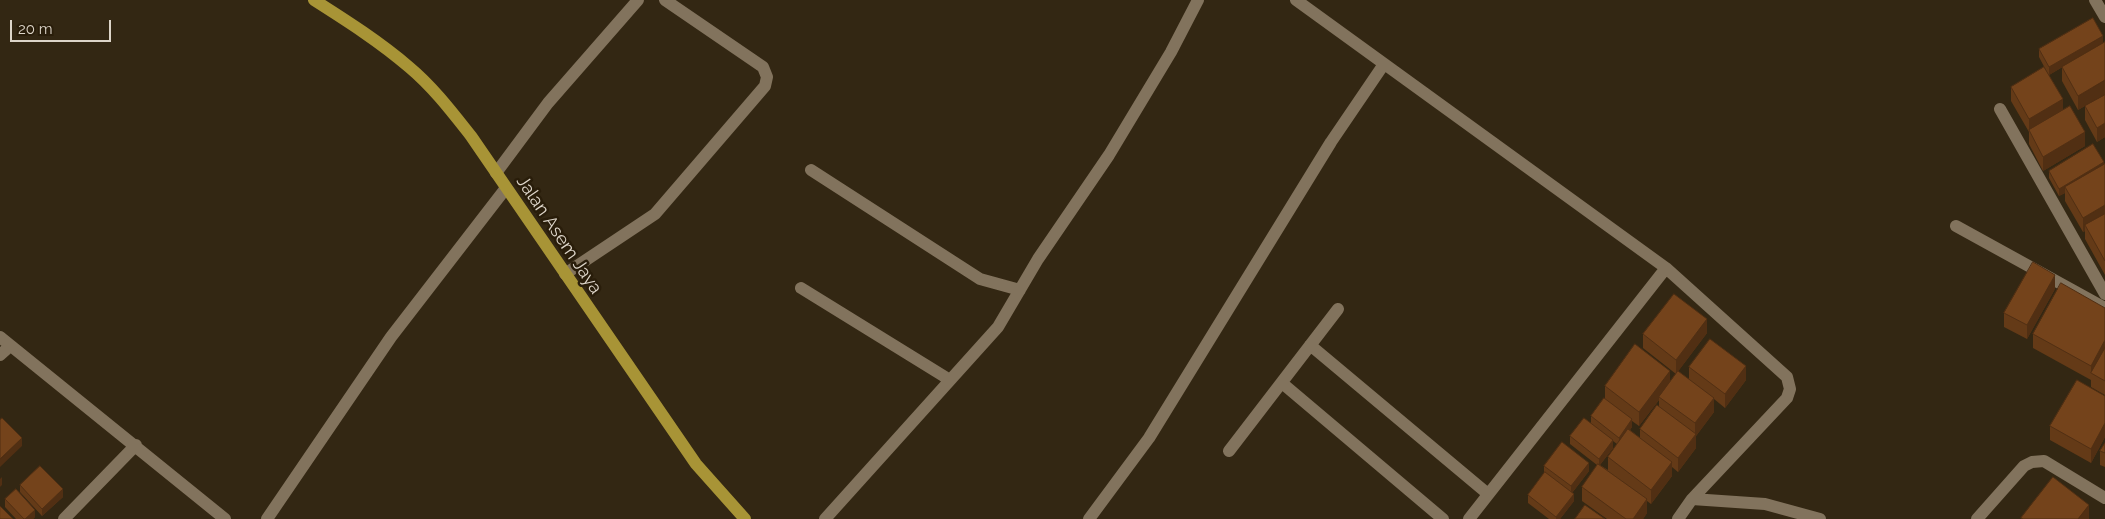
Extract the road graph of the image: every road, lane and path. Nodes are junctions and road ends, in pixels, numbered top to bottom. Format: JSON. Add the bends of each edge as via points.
{"nodes":[{"id":1,"x":314,"y":0,"type":"edge"},
{"id":2,"x":638,"y":0,"type":"edge"},
{"id":3,"x":665,"y":0,"type":"edge"},
{"id":4,"x":1198,"y":0,"type":"edge"},
{"id":5,"x":1296,"y":0,"type":"edge"},
{"id":6,"x":2095,"y":0,"type":"edge"},
{"id":7,"x":2105,"y":17,"type":"edge"},
{"id":8,"x":1384,"y":64,"type":"junction"},
{"id":9,"x":2000,"y":109,"type":"dead end"},
{"id":10,"x":812,"y":170,"type":"dead end"},
{"id":11,"x":496,"y":173,"type":"junction"},
{"id":12,"x":506,"y":188,"type":"junction"},
{"id":13,"x":1956,"y":226,"type":"dead end"},
{"id":14,"x":1666,"y":268,"type":"junction"},
{"id":15,"x":565,"y":274,"type":"junction"},
{"id":16,"x":801,"y":288,"type":"dead end"},
{"id":17,"x":1020,"y":290,"type":"junction"},
{"id":18,"x":2105,"y":294,"type":"edge"},
{"id":19,"x":2105,"y":308,"type":"edge"},
{"id":20,"x":1338,"y":309,"type":"dead end"},
{"id":21,"x":0,"y":337,"type":"edge"},
{"id":22,"x":1310,"y":345,"type":"junction"},
{"id":23,"x":10,"y":346,"type":"junction"},
{"id":24,"x":0,"y":355,"type":"edge"},
{"id":25,"x":950,"y":380,"type":"junction"},
{"id":26,"x":1282,"y":383,"type":"junction"},
{"id":27,"x":136,"y":445,"type":"junction"},
{"id":28,"x":1229,"y":451,"type":"dead end"},
{"id":29,"x":1488,"y":494,"type":"junction"},
{"id":30,"x":2105,"y":498,"type":"edge"},
{"id":31,"x":1692,"y":499,"type":"junction"},
{"id":32,"x":1470,"y":518,"type":"edge"},
{"id":33,"x":64,"y":519,"type":"edge"},
{"id":34,"x":225,"y":519,"type":"edge"},
{"id":35,"x":267,"y":519,"type":"edge"},
{"id":36,"x":745,"y":519,"type":"edge"},
{"id":37,"x":825,"y":519,"type":"edge"},
{"id":38,"x":1088,"y":519,"type":"edge"},
{"id":39,"x":1443,"y":519,"type":"edge"},
{"id":40,"x":1678,"y":519,"type":"edge"},
{"id":41,"x":1820,"y":519,"type":"edge"},
{"id":42,"x":1977,"y":519,"type":"edge"}],
"edges":[{"from":1,"to":11,"type":"main road","name":"Jalan Asem Jaya","via":[[363,31],[410,68],[442,100]]},
{"from":2,"to":11,"type":"street","via":[[548,103]]},
{"from":3,"to":15,"type":"street","via":[[763,68],[767,76],[765,86],[655,214]]},
{"from":4,"to":17,"type":"street","via":[[1109,155]]},
{"from":5,"to":8,"type":"street"},
{"from":6,"to":7,"type":"street"},
{"from":8,"to":14,"type":"street"},
{"from":8,"to":38,"type":"street","via":[[1331,142],[1149,438]]},
{"from":9,"to":18,"type":"street"},
{"from":10,"to":17,"type":"street","via":[[980,279]]},
{"from":11,"to":12,"type":"main road","name":"Jalan Asem Jaya"},
{"from":12,"to":15,"type":"main road","name":"Jalan Asem Jaya"},
{"from":12,"to":35,"type":"street","via":[[390,337]]},
{"from":13,"to":19,"type":"street"},
{"from":14,"to":29,"type":"street"},
{"from":14,"to":31,"type":"street","via":[[1787,378],[1790,389],[1787,398]]},
{"from":15,"to":36,"type":"main road","name":"Jalan Asem Jaya","via":[[696,464]]},
{"from":16,"to":25,"type":"street"},
{"from":17,"to":25,"type":"street","via":[[998,327]]},
{"from":20,"to":22,"type":"street"},
{"from":21,"to":23,"type":"street"},
{"from":22,"to":26,"type":"street"},
{"from":22,"to":29,"type":"street"},
{"from":23,"to":24,"type":"street"},
{"from":23,"to":27,"type":"street"},
{"from":25,"to":37,"type":"street"},
{"from":26,"to":28,"type":"street"},
{"from":26,"to":39,"type":"street"},
{"from":27,"to":33,"type":"street"},
{"from":27,"to":34,"type":"street"},
{"from":29,"to":32,"type":"street"},
{"from":30,"to":42,"type":"street","via":[[2044,461],[2032,462],[2024,466]]},
{"from":31,"to":40,"type":"street"},
{"from":31,"to":41,"type":"street","via":[[1765,504]]}]}
